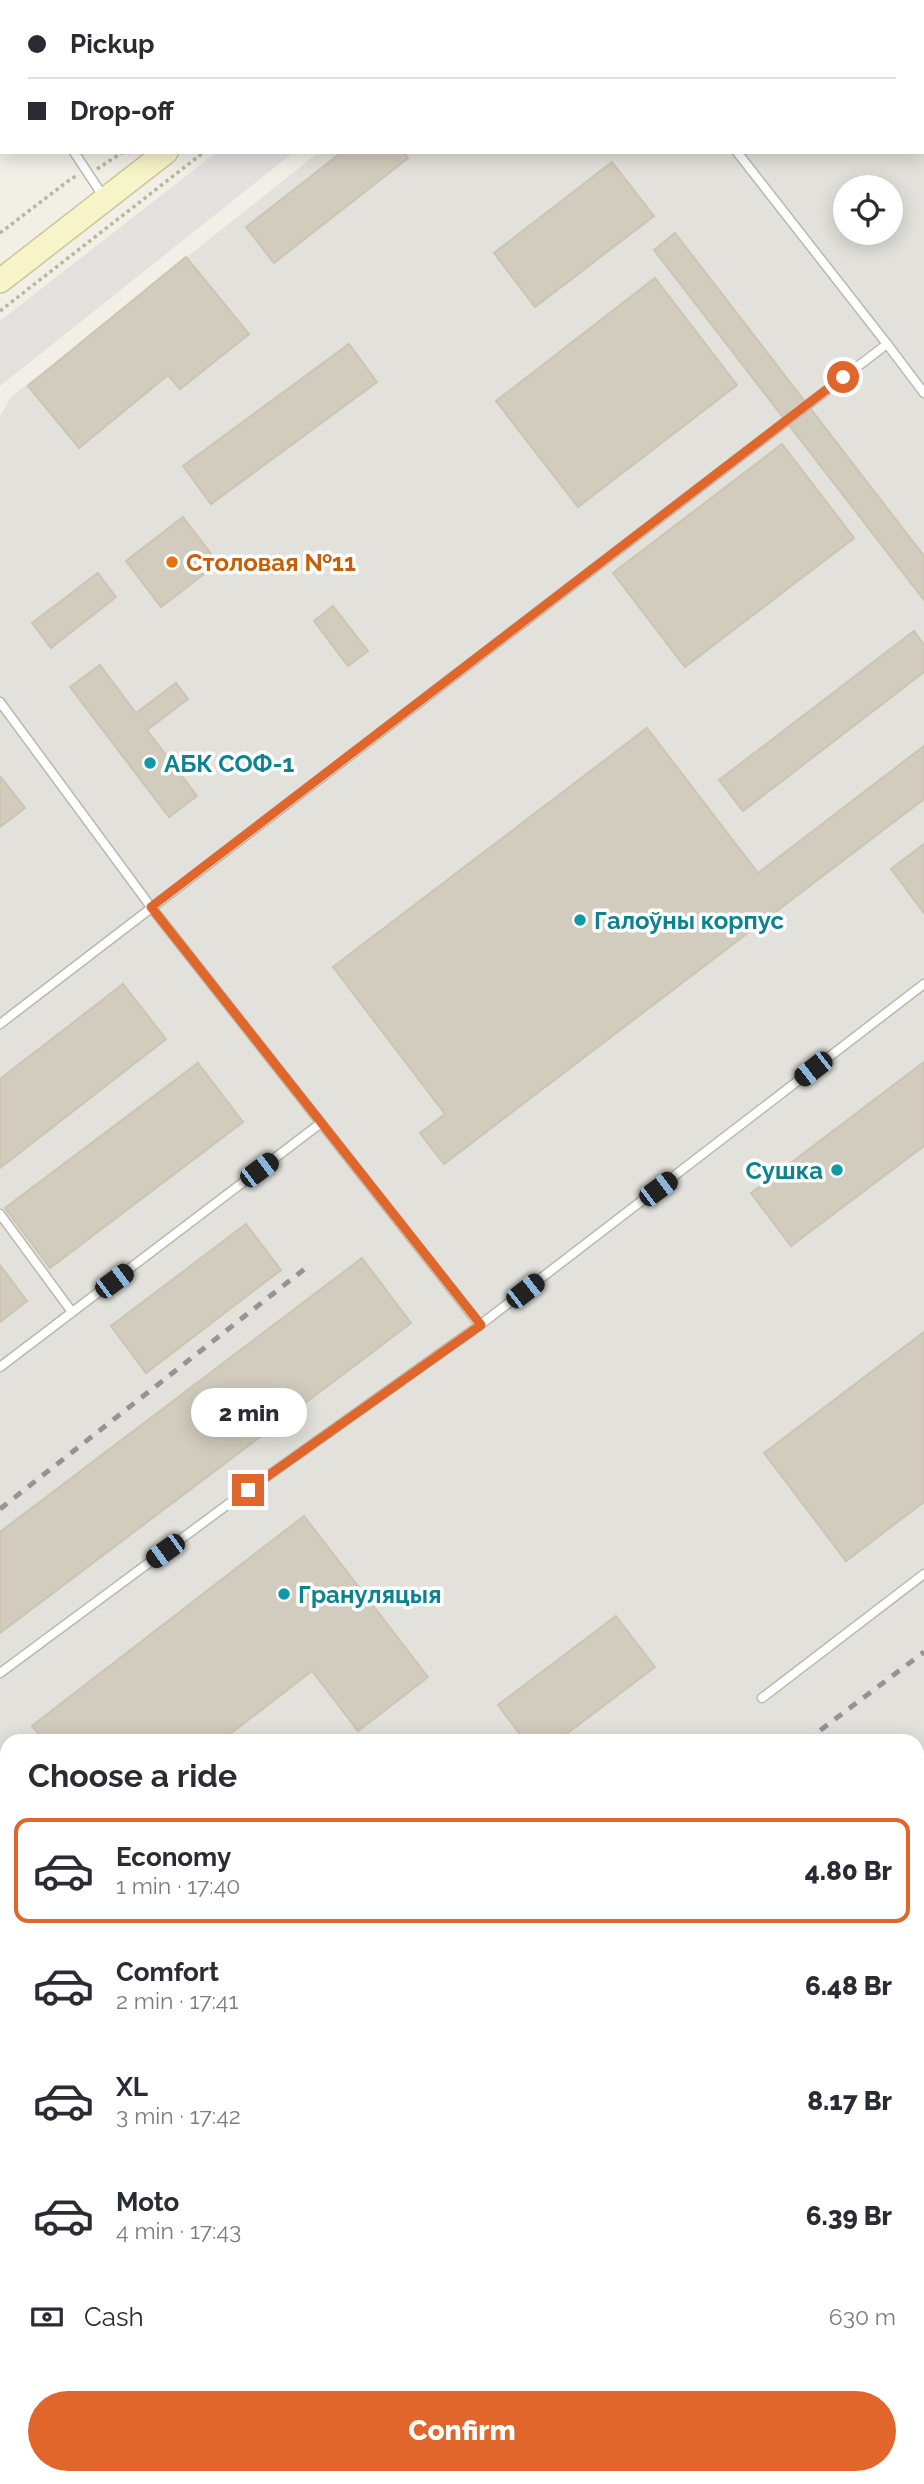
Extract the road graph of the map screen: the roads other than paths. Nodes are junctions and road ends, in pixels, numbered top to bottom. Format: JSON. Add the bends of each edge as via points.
{"nodes":[{"id":1,"x":75,"y":154,"type":"edge"},
{"id":2,"x":163,"y":154,"type":"edge"},
{"id":3,"x":739,"y":154,"type":"edge"},
{"id":4,"x":106,"y":199,"type":"junction"},
{"id":5,"x":0,"y":282,"type":"edge"},
{"id":6,"x":887,"y":344,"type":"junction"},
{"id":7,"x":924,"y":393,"type":"edge"},
{"id":8,"x":0,"y":702,"type":"edge"},
{"id":9,"x":151,"y":907,"type":"junction"},
{"id":10,"x":924,"y":984,"type":"edge"},
{"id":11,"x":0,"y":1024,"type":"edge"},
{"id":12,"x":321,"y":1123,"type":"junction"},
{"id":13,"x":0,"y":1214,"type":"edge"},
{"id":14,"x":72,"y":1312,"type":"junction"},
{"id":15,"x":481,"y":1325,"type":"junction"},
{"id":16,"x":0,"y":1367,"type":"edge"},
{"id":17,"x":924,"y":1574,"type":"edge"},
{"id":18,"x":0,"y":1673,"type":"edge"},
{"id":19,"x":762,"y":1698,"type":"dead end"}],
"edges":[{"from":1,"to":4,"type":"lane"},
{"from":2,"to":4,"type":"main road"},
{"from":3,"to":6,"type":"lane"},
{"from":4,"to":5,"type":"main road"},
{"from":6,"to":7,"type":"lane"},
{"from":6,"to":9,"type":"lane"},
{"from":8,"to":9,"type":"lane"},
{"from":9,"to":11,"type":"lane"},
{"from":9,"to":12,"type":"lane"},
{"from":10,"to":15,"type":"lane"},
{"from":12,"to":14,"type":"lane"},
{"from":12,"to":15,"type":"lane"},
{"from":13,"to":14,"type":"lane"},
{"from":14,"to":16,"type":"lane"},
{"from":15,"to":18,"type":"lane"},
{"from":17,"to":19,"type":"lane"}]}
